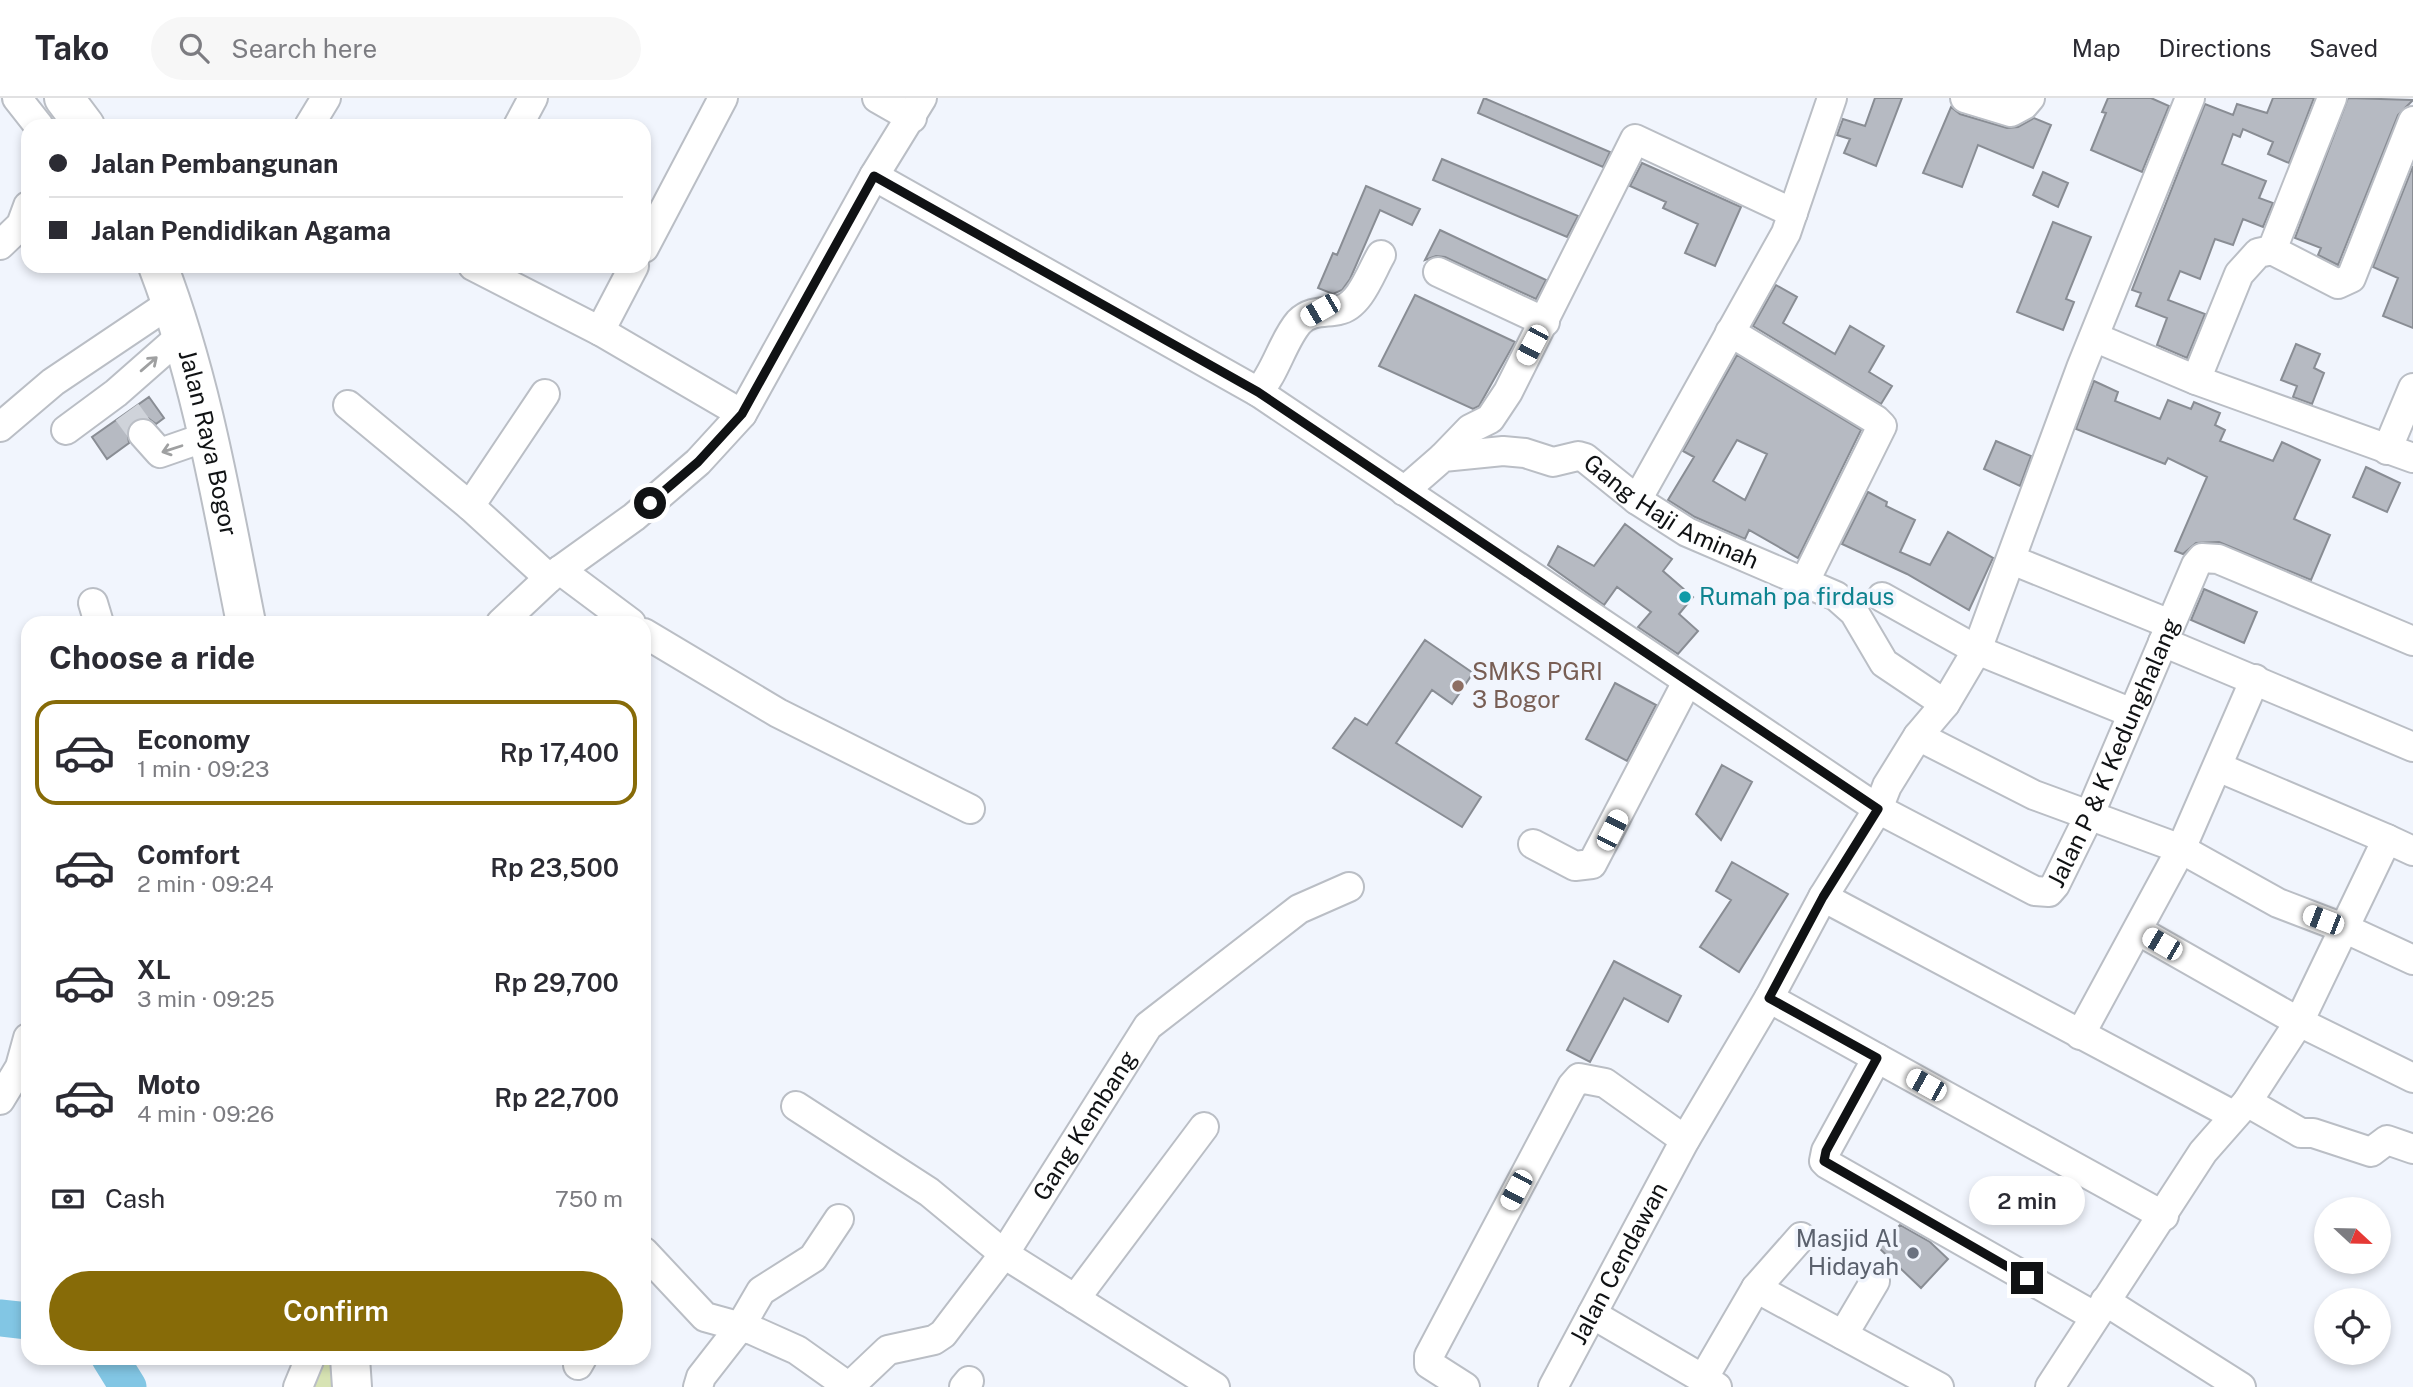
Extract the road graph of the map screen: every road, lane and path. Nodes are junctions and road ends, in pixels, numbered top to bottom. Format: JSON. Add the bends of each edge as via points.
{"nodes":[{"id":1,"x":17,"y":98,"type":"edge"},
{"id":2,"x":64,"y":98,"type":"edge"},
{"id":3,"x":327,"y":98,"type":"edge"},
{"id":4,"x":533,"y":98,"type":"edge"},
{"id":5,"x":723,"y":98,"type":"edge"},
{"id":6,"x":877,"y":98,"type":"edge"},
{"id":7,"x":1832,"y":98,"type":"edge"},
{"id":8,"x":1965,"y":98,"type":"edge"},
{"id":9,"x":2030,"y":98,"type":"edge"},
{"id":10,"x":2190,"y":98,"type":"edge"},
{"id":11,"x":2332,"y":98,"type":"edge"},
{"id":12,"x":917,"y":108,"type":"edge"},
{"id":13,"x":34,"y":119,"type":"edge"},
{"id":14,"x":80,"y":119,"type":"edge"},
{"id":15,"x":314,"y":119,"type":"edge"},
{"id":16,"x":521,"y":119,"type":"edge"},
{"id":17,"x":2413,"y":121,"type":"edge"},
{"id":18,"x":874,"y":176,"type":"junction"},
{"id":19,"x":1793,"y":213,"type":"junction"},
{"id":20,"x":21,"y":225,"type":"edge"},
{"id":21,"x":651,"y":235,"type":"edge"},
{"id":22,"x":0,"y":245,"type":"edge"},
{"id":23,"x":2272,"y":250,"type":"junction"},
{"id":24,"x":1381,"y":255,"type":"dead end"},
{"id":25,"x":1438,"y":272,"type":"dead end"},
{"id":26,"x":161,"y":273,"type":"edge"},
{"id":27,"x":487,"y":273,"type":"edge"},
{"id":28,"x":630,"y":273,"type":"edge"},
{"id":29,"x":177,"y":318,"type":"junction"},
{"id":30,"x":1545,"y":322,"type":"junction"},
{"id":31,"x":600,"y":331,"type":"junction"},
{"id":32,"x":1730,"y":332,"type":"junction"},
{"id":33,"x":2094,"y":337,"type":"junction"},
{"id":34,"x":2196,"y":380,"type":"junction"},
{"id":35,"x":2413,"y":388,"type":"edge"},
{"id":36,"x":1258,"y":392,"type":"junction"},
{"id":37,"x":545,"y":394,"type":"dead end"},
{"id":38,"x":348,"y":405,"type":"dead end"},
{"id":39,"x":128,"y":413,"type":"junction"},
{"id":40,"x":742,"y":414,"type":"junction"},
{"id":41,"x":0,"y":427,"type":"edge"},
{"id":42,"x":66,"y":430,"type":"dead end"},
{"id":43,"x":209,"y":436,"type":"junction"},
{"id":44,"x":2400,"y":454,"type":"edge"},
{"id":45,"x":1443,"y":457,"type":"junction"},
{"id":46,"x":1404,"y":491,"type":"junction"},
{"id":47,"x":1637,"y":500,"type":"junction"},
{"id":48,"x":470,"y":506,"type":"junction"},
{"id":49,"x":2012,"y":560,"type":"junction"},
{"id":50,"x":555,"y":574,"type":"junction"},
{"id":51,"x":1805,"y":581,"type":"junction"},
{"id":52,"x":1882,"y":597,"type":"dead end"},
{"id":53,"x":245,"y":616,"type":"edge"},
{"id":54,"x":509,"y":616,"type":"edge"},
{"id":55,"x":620,"y":616,"type":"edge"},
{"id":56,"x":2166,"y":633,"type":"junction"},
{"id":57,"x":651,"y":637,"type":"edge"},
{"id":58,"x":2413,"y":641,"type":"edge"},
{"id":59,"x":1977,"y":650,"type":"junction"},
{"id":60,"x":2255,"y":679,"type":"junction"},
{"id":61,"x":1687,"y":682,"type":"junction"},
{"id":62,"x":1945,"y":704,"type":"junction"},
{"id":63,"x":2132,"y":713,"type":"junction"},
{"id":64,"x":1918,"y":736,"type":"junction"},
{"id":65,"x":2413,"y":747,"type":"edge"},
{"id":66,"x":2218,"y":767,"type":"junction"},
{"id":67,"x":970,"y":809,"type":"dead end"},
{"id":68,"x":1878,"y":809,"type":"junction"},
{"id":69,"x":2089,"y":816,"type":"junction"},
{"id":70,"x":2387,"y":839,"type":"junction"},
{"id":71,"x":1532,"y":844,"type":"dead end"},
{"id":72,"x":2181,"y":849,"type":"junction"},
{"id":73,"x":2413,"y":851,"type":"edge"},
{"id":74,"x":1349,"y":887,"type":"dead end"},
{"id":75,"x":1823,"y":897,"type":"junction"},
{"id":76,"x":2346,"y":929,"type":"junction"},
{"id":77,"x":2139,"y":931,"type":"junction"},
{"id":78,"x":2413,"y":960,"type":"edge"},
{"id":79,"x":1769,"y":998,"type":"junction"},
{"id":80,"x":2299,"y":1022,"type":"junction"},
{"id":81,"x":2080,"y":1035,"type":"junction"},
{"id":82,"x":1877,"y":1058,"type":"junction"},
{"id":83,"x":21,"y":1063,"type":"edge"},
{"id":84,"x":2413,"y":1077,"type":"edge"},
{"id":85,"x":0,"y":1100,"type":"edge"},
{"id":86,"x":796,"y":1107,"type":"dead end"},
{"id":87,"x":2240,"y":1109,"type":"junction"},
{"id":88,"x":1204,"y":1127,"type":"dead end"},
{"id":89,"x":1685,"y":1140,"type":"junction"},
{"id":90,"x":2413,"y":1149,"type":"edge"},
{"id":91,"x":2164,"y":1216,"type":"junction"},
{"id":92,"x":839,"y":1219,"type":"dead end"},
{"id":93,"x":1801,"y":1237,"type":"dead end"},
{"id":94,"x":1004,"y":1254,"type":"junction"},
{"id":95,"x":651,"y":1260,"type":"edge"},
{"id":96,"x":1875,"y":1281,"type":"dead end"},
{"id":97,"x":1756,"y":1288,"type":"junction"},
{"id":98,"x":1075,"y":1299,"type":"junction"},
{"id":99,"x":2099,"y":1308,"type":"junction"},
{"id":100,"x":1592,"y":1314,"type":"junction"},
{"id":101,"x":740,"y":1326,"type":"junction"},
{"id":102,"x":1843,"y":1335,"type":"junction"},
{"id":103,"x":307,"y":1365,"type":"edge"},
{"id":104,"x":350,"y":1365,"type":"edge"},
{"id":105,"x":1710,"y":1383,"type":"edge"},
{"id":106,"x":298,"y":1387,"type":"edge"},
{"id":107,"x":352,"y":1387,"type":"edge"},
{"id":108,"x":698,"y":1387,"type":"edge"},
{"id":109,"x":849,"y":1387,"type":"edge"},
{"id":110,"x":1215,"y":1387,"type":"edge"},
{"id":111,"x":1465,"y":1387,"type":"edge"},
{"id":112,"x":1553,"y":1387,"type":"edge"},
{"id":113,"x":1939,"y":1387,"type":"edge"},
{"id":114,"x":2050,"y":1387,"type":"edge"},
{"id":115,"x":2241,"y":1387,"type":"edge"}],
"edges":[{"from":1,"to":13,"type":"street"},
{"from":2,"to":14,"type":"highway"},
{"from":3,"to":15,"type":"street"},
{"from":4,"to":16,"type":"street"},
{"from":5,"to":21,"type":"street"},
{"from":6,"to":12,"type":"street"},
{"from":7,"to":19,"type":"street"},
{"from":8,"to":9,"type":"street","via":[[2011,112]]},
{"from":10,"to":33,"type":"street","name":"Jalan Cendawan"},
{"from":11,"to":23,"type":"street"},
{"from":12,"to":18,"type":"street"},
{"from":17,"to":23,"type":"street","via":[[2349,281],[2338,284]]},
{"from":18,"to":36,"type":"street","name":"Jalan P & K Kedunghalang"},
{"from":18,"to":40,"type":"street"},
{"from":19,"to":30,"type":"street","via":[[1635,139]]},
{"from":19,"to":32,"type":"street"},
{"from":20,"to":22,"type":"street"},
{"from":23,"to":34,"type":"street","via":[[2258,253],[2239,274]]},
{"from":24,"to":36,"type":"street","via":[[1352,304],[1340,310],[1320,310],[1299,322]]},
{"from":25,"to":30,"type":"street"},
{"from":26,"to":29,"type":"highway","name":"Jalan Raya Bogor"},
{"from":27,"to":31,"type":"street"},
{"from":28,"to":31,"type":"street"},
{"from":39,"to":29,"type":"street","one_way":true},
{"from":29,"to":41,"type":"street","via":[[53,382]]},
{"from":29,"to":43,"type":"highway","name":"Jalan Raya Bogor"},
{"from":30,"to":45,"type":"street","via":[[1490,419],[1470,429]]},
{"from":31,"to":40,"type":"street"},
{"from":32,"to":47,"type":"street"},
{"from":32,"to":51,"type":"street","via":[[1882,426]]},
{"from":33,"to":34,"type":"street"},
{"from":33,"to":49,"type":"street","name":"Jalan Cendawan"},
{"from":34,"to":44,"type":"street"},
{"from":35,"to":44,"type":"street"},
{"from":36,"to":46,"type":"street","name":"Jalan P & K Kedunghalang"},
{"from":37,"to":48,"type":"street"},
{"from":38,"to":48,"type":"street"},
{"from":39,"to":42,"type":"street"},
{"from":43,"to":39,"type":"street","one_way":true,"via":[[160,453]]},
{"from":40,"to":50,"type":"street","via":[[680,478]]},
{"from":43,"to":53,"type":"highway","name":"Jalan Raya Bogor"},
{"from":45,"to":46,"type":"street"},
{"from":45,"to":47,"type":"street","name":"Gang Haji Aminah","via":[[1503,451],[1553,462],[1581,456]]},
{"from":46,"to":61,"type":"street","name":"Jalan P & K Kedunghalang"},
{"from":47,"to":51,"type":"street","name":"Gang Haji Aminah","via":[[1687,531]]},
{"from":48,"to":50,"type":"street"},
{"from":49,"to":56,"type":"street"},
{"from":49,"to":59,"type":"street","name":"Jalan Cendawan"},
{"from":50,"to":54,"type":"street"},
{"from":50,"to":55,"type":"street"},
{"from":51,"to":62,"type":"street","name":"Gang Haji Aminah","via":[[1848,605],[1884,663]]},
{"from":52,"to":59,"type":"street"},
{"from":56,"to":58,"type":"street","name":"Jalan P & K Kedunghalang","via":[[2196,565],[2208,556]]},
{"from":56,"to":60,"type":"street"},
{"from":56,"to":63,"type":"street","name":"Jalan P & K Kedunghalang"},
{"from":57,"to":67,"type":"street","via":[[778,713]]},
{"from":59,"to":62,"type":"street","name":"Jalan Cendawan"},
{"from":59,"to":63,"type":"street"},
{"from":60,"to":65,"type":"street"},
{"from":60,"to":66,"type":"street"},
{"from":61,"to":68,"type":"street","name":"Jalan P & K Kedunghalang"},
{"from":61,"to":71,"type":"street","via":[[1592,863],[1575,866]]},
{"from":62,"to":64,"type":"street","name":"Jalan Cendawan"},
{"from":63,"to":69,"type":"street","name":"Jalan P & K Kedunghalang"},
{"from":64,"to":68,"type":"street","name":"Jalan Cendawan"},
{"from":64,"to":69,"type":"street","via":[[2034,795]]},
{"from":66,"to":70,"type":"street"},
{"from":66,"to":72,"type":"street"},
{"from":68,"to":69,"type":"street","name":"Jalan P & K Kedunghalang","via":[[2045,893],[2054,885]]},
{"from":68,"to":75,"type":"street","name":"Jalan Cendawan"},
{"from":69,"to":72,"type":"street"},
{"from":70,"to":73,"type":"street"},
{"from":70,"to":76,"type":"street"},
{"from":72,"to":76,"type":"street","via":[[2278,903]]},
{"from":72,"to":77,"type":"street"},
{"from":74,"to":94,"type":"street","name":"Gang Kembang","via":[[1299,909],[1148,1026]]},
{"from":75,"to":79,"type":"street","name":"Jalan Cendawan"},
{"from":75,"to":81,"type":"street"},
{"from":76,"to":78,"type":"street"},
{"from":76,"to":80,"type":"street"},
{"from":77,"to":80,"type":"street"},
{"from":77,"to":81,"type":"street"},
{"from":79,"to":82,"type":"street"},
{"from":79,"to":89,"type":"street","name":"Jalan Cendawan"},
{"from":80,"to":84,"type":"street"},
{"from":80,"to":87,"type":"street"},
{"from":81,"to":87,"type":"street"},
{"from":82,"to":91,"type":"street"},
{"from":82,"to":99,"type":"street","via":[[1824,1161]]},
{"from":83,"to":85,"type":"street"},
{"from":86,"to":94,"type":"street","via":[[929,1192]]},
{"from":87,"to":90,"type":"street","via":[[2301,1133],[2371,1152],[2387,1140]]},
{"from":87,"to":91,"type":"street","via":[[2203,1152]]},
{"from":88,"to":98,"type":"street"},
{"from":89,"to":100,"type":"street","name":"Jalan Cendawan"},
{"from":89,"to":111,"type":"street","via":[[1605,1083],[1579,1078],[1429,1356],[1435,1370]]},
{"from":91,"to":99,"type":"street"},
{"from":92,"to":101,"type":"street","via":[[813,1258],[761,1291]]},
{"from":93,"to":97,"type":"street"},
{"from":94,"to":98,"type":"street"},
{"from":94,"to":109,"type":"street","name":"Gang Kembang","via":[[943,1334],[888,1350]]},
{"from":95,"to":101,"type":"street","name":"Gang Kembang","via":[[705,1317]]},
{"from":96,"to":102,"type":"street"},
{"from":97,"to":102,"type":"street"},
{"from":97,"to":105,"type":"street"},
{"from":98,"to":110,"type":"street"},
{"from":99,"to":114,"type":"street"},
{"from":99,"to":115,"type":"street"},
{"from":100,"to":105,"type":"street"},
{"from":100,"to":112,"type":"street","name":"Jalan Cendawan"},
{"from":101,"to":108,"type":"street"},
{"from":101,"to":109,"type":"street","name":"Gang Kembang","via":[[797,1350]]},
{"from":102,"to":113,"type":"street"},
{"from":103,"to":106,"type":"street"},
{"from":104,"to":107,"type":"highway"}]}
